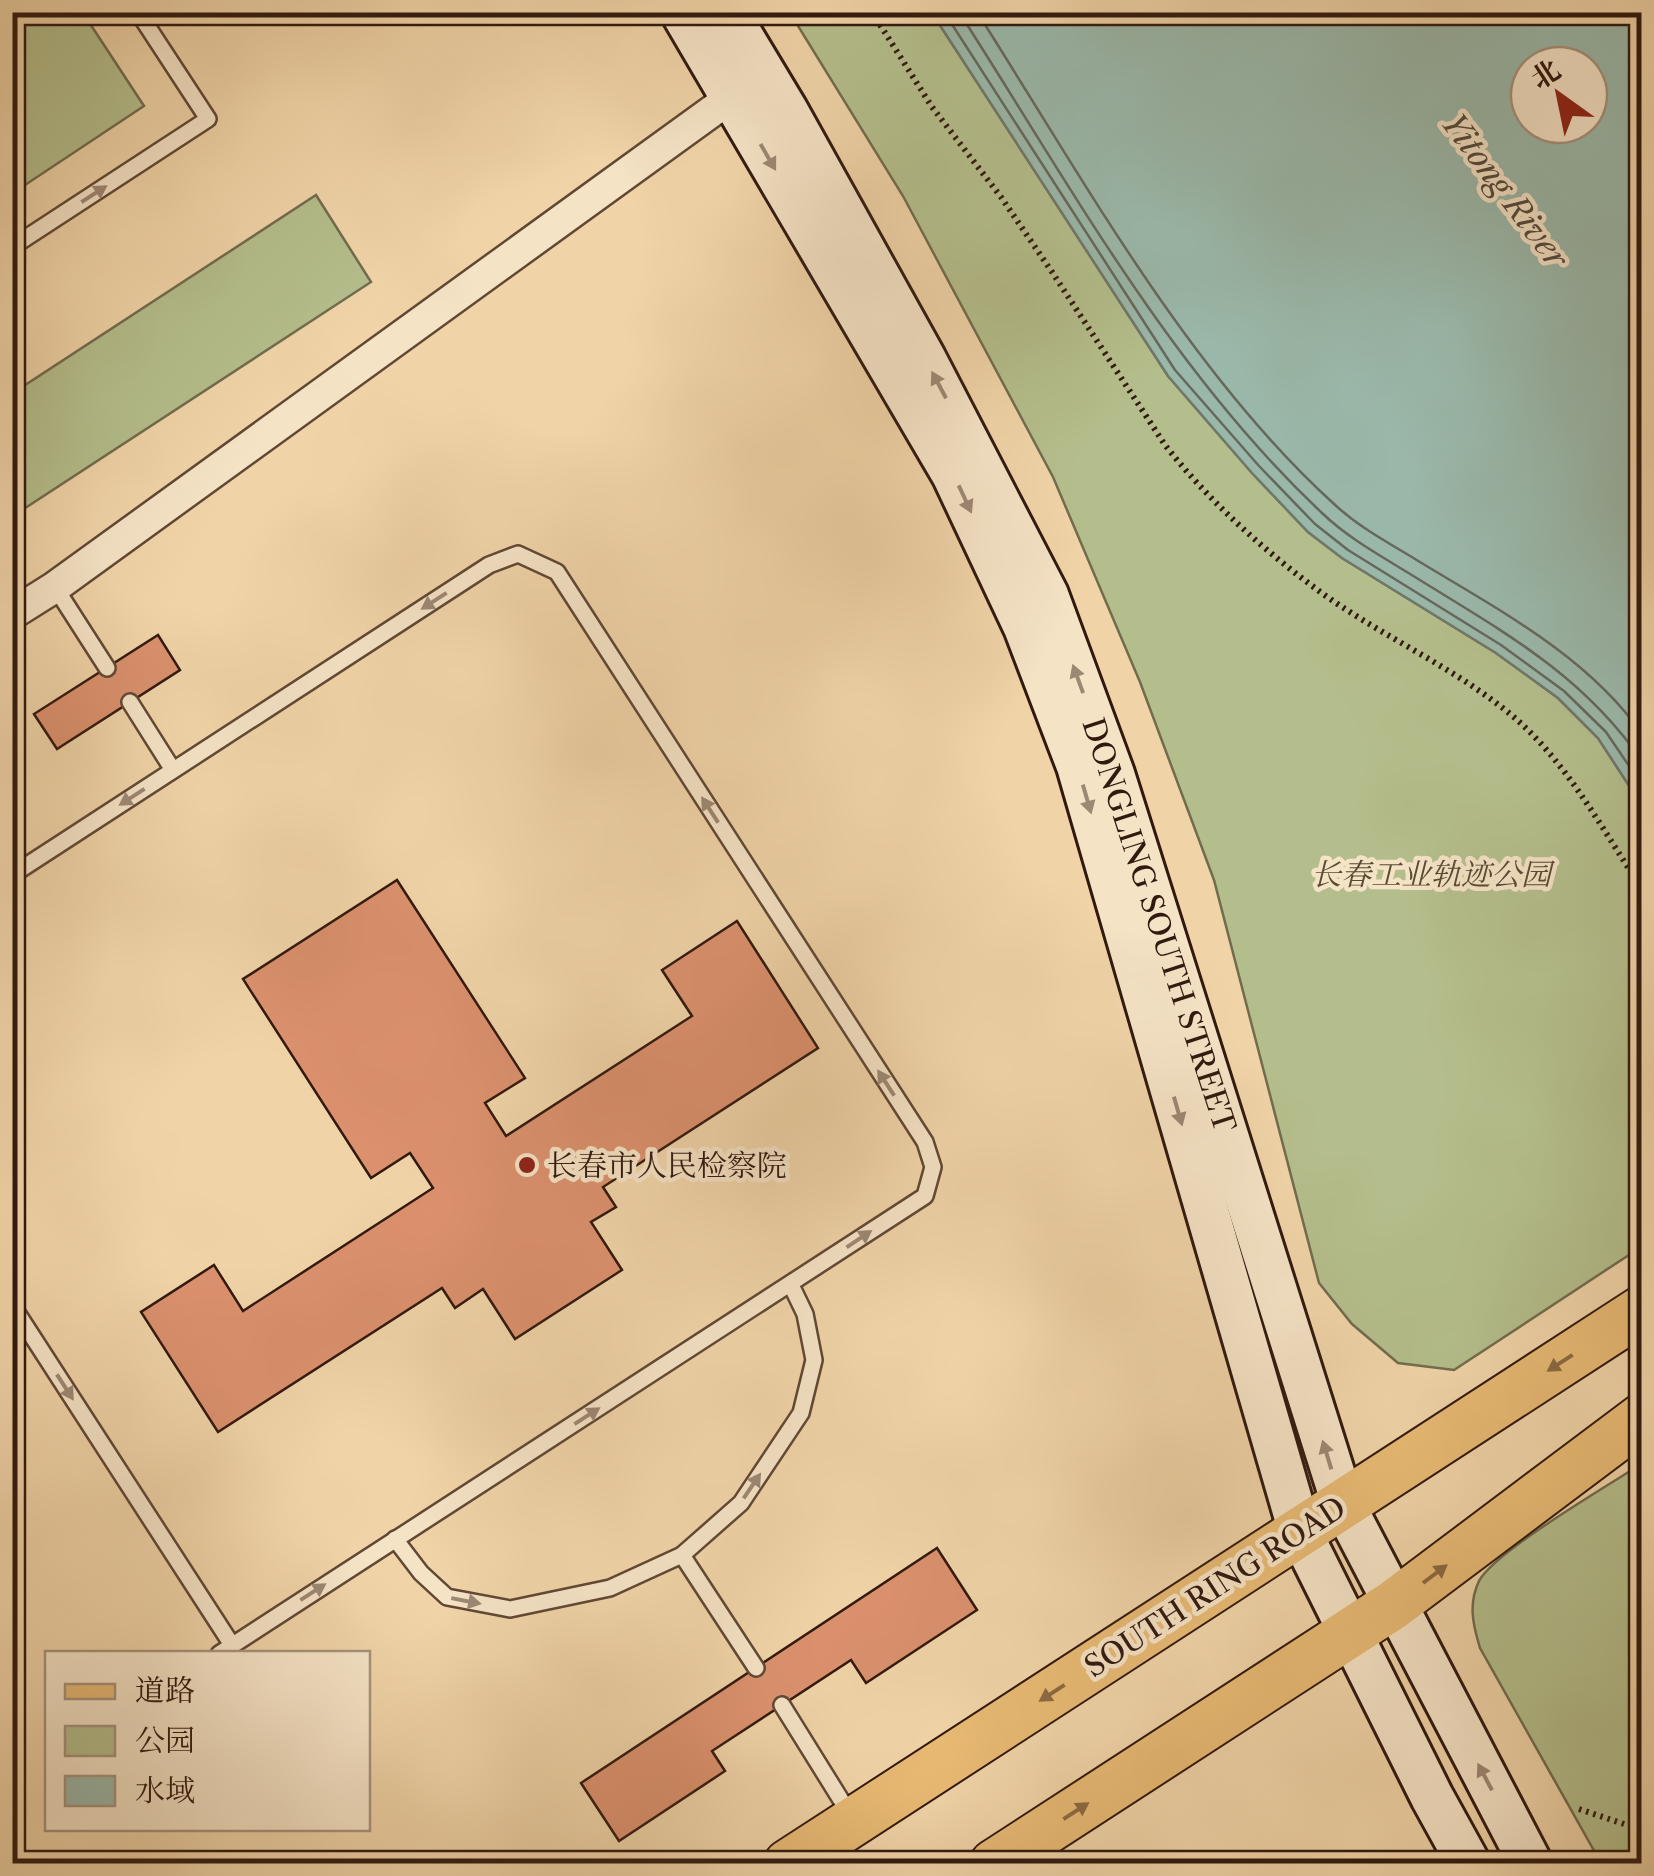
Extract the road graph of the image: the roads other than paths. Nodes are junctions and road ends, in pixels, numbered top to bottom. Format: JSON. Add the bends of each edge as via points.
{"nodes":[{"id":1,"x":138,"y":12,"type":"edge"},
{"id":2,"x":682,"y":12,"type":"edge"},
{"id":3,"x":727,"y":12,"type":"edge"},
{"id":4,"x":732,"y":96,"type":"junction"},
{"id":5,"x":786,"y":110,"type":"junction"},
{"id":6,"x":12,"y":247,"type":"edge"},
{"id":7,"x":54,"y":587,"type":"junction"},
{"id":8,"x":12,"y":614,"type":"edge"},
{"id":9,"x":107,"y":668,"type":"dead end"},
{"id":10,"x":130,"y":702,"type":"dead end"},
{"id":11,"x":174,"y":770,"type":"junction"},
{"id":12,"x":12,"y":875,"type":"edge"},
{"id":13,"x":791,"y":1285,"type":"junction"},
{"id":14,"x":12,"y":1305,"type":"edge"},
{"id":15,"x":1642,"y":1310,"type":"edge"},
{"id":16,"x":1642,"y":1418,"type":"edge"},
{"id":17,"x":1343,"y":1504,"type":"junction"},
{"id":18,"x":1300,"y":1532,"type":"junction"},
{"id":19,"x":395,"y":1540,"type":"junction"},
{"id":20,"x":682,"y":1555,"type":"junction"},
{"id":21,"x":1393,"y":1605,"type":"junction"},
{"id":22,"x":1350,"y":1633,"type":"junction"},
{"id":23,"x":225,"y":1650,"type":"edge"},
{"id":24,"x":756,"y":1668,"type":"dead end"},
{"id":25,"x":782,"y":1705,"type":"dead end"},
{"id":26,"x":854,"y":1821,"type":"junction"},
{"id":27,"x":788,"y":1864,"type":"edge"},
{"id":28,"x":994,"y":1864,"type":"edge"},
{"id":29,"x":1469,"y":1864,"type":"edge"},
{"id":30,"x":1531,"y":1864,"type":"edge"}],
"edges":[{"from":6,"to":1,"type":"lane","one_way":true,"via":[[208,119]]},
{"from":2,"to":4,"type":"main road","name":"DONGLING SOUTH STREET"},
{"from":3,"to":5,"type":"main road","name":"DONGLING SOUTH STREET"},
{"from":4,"to":5,"type":"street"},
{"from":4,"to":7,"type":"street"},
{"from":4,"to":18,"type":"main road","name":"DONGLING SOUTH STREET","one_way":true,"via":[[953,474],[1025,627],[1078,766]]},
{"from":17,"to":5,"type":"main road","name":"DONGLING SOUTH STREET","one_way":true,"via":[[1113,774],[1046,595]]},
{"from":7,"to":8,"type":"street"},
{"from":7,"to":9,"type":"lane"},
{"from":10,"to":11,"type":"lane"},
{"from":11,"to":12,"type":"lane","one_way":true},
{"from":13,"to":11,"type":"lane","one_way":true,"via":[[925,1196],[933,1168],[924,1142],[557,572],[518,554],[489,566]]},
{"from":19,"to":13,"type":"lane","one_way":true},
{"from":20,"to":13,"type":"lane","one_way":true,"via":[[741,1504],[801,1413],[814,1360]]},
{"from":14,"to":23,"type":"lane","one_way":true},
{"from":15,"to":17,"type":"main road","name":"SOUTH RING ROAD","one_way":true},
{"from":21,"to":16,"type":"main road","one_way":true},
{"from":17,"to":18,"type":"main road","name":"SOUTH RING ROAD"},
{"from":17,"to":21,"type":"main road","name":"DONGLING SOUTH STREET"},
{"from":18,"to":22,"type":"main road","name":"DONGLING SOUTH STREET"},
{"from":18,"to":26,"type":"main road","name":"SOUTH RING ROAD","one_way":true},
{"from":19,"to":20,"type":"lane","one_way":true,"via":[[447,1598],[510,1609],[610,1588]]},
{"from":23,"to":19,"type":"lane","one_way":true},
{"from":20,"to":24,"type":"lane"},
{"from":21,"to":22,"type":"main road"},
{"from":30,"to":21,"type":"main road","name":"DONGLING SOUTH STREET","one_way":true},
{"from":28,"to":22,"type":"main road","one_way":true},
{"from":22,"to":29,"type":"main road","name":"DONGLING SOUTH STREET"},
{"from":25,"to":26,"type":"lane"},
{"from":26,"to":27,"type":"main road","name":"SOUTH RING ROAD"}]}
